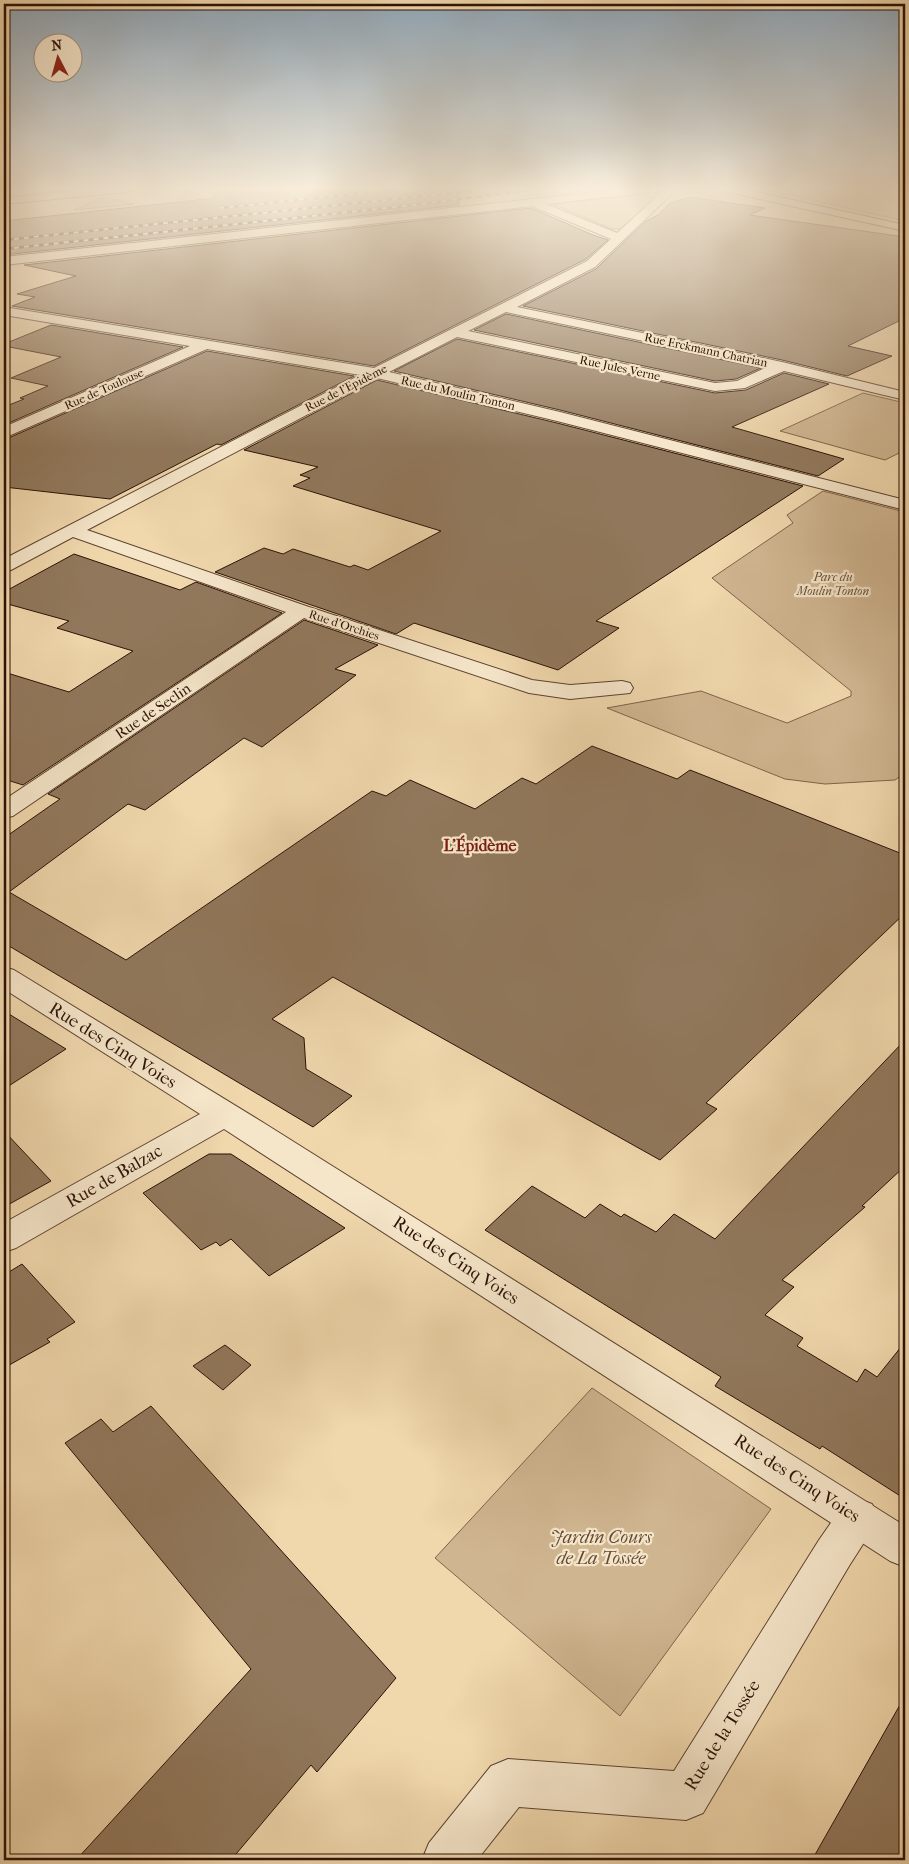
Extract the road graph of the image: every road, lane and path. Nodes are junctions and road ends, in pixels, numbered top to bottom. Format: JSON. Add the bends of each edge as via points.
{"nodes":[{"id":1,"x":570,"y":275,"type":"edge"},
{"id":2,"x":506,"y":308,"type":"junction"},
{"id":3,"x":4,"y":311,"type":"edge"},
{"id":4,"x":456,"y":333,"type":"junction"},
{"id":5,"x":205,"y":345,"type":"junction"},
{"id":6,"x":782,"y":366,"type":"junction"},
{"id":7,"x":376,"y":373,"type":"junction"},
{"id":8,"x":905,"y":396,"type":"edge"},
{"id":9,"x":4,"y":433,"type":"edge"},
{"id":10,"x":905,"y":505,"type":"edge"},
{"id":11,"x":71,"y":530,"type":"junction"},
{"id":12,"x":4,"y":566,"type":"edge"},
{"id":13,"x":302,"y":611,"type":"junction"},
{"id":14,"x":622,"y":688,"type":"dead end"},
{"id":15,"x":4,"y":811,"type":"edge"},
{"id":16,"x":4,"y":976,"type":"edge"},
{"id":17,"x":224,"y":1114,"type":"junction"},
{"id":18,"x":4,"y":1239,"type":"edge"},
{"id":19,"x":858,"y":1517,"type":"junction"},
{"id":20,"x":905,"y":1548,"type":"edge"},
{"id":21,"x":446,"y":1860,"type":"edge"}],
"edges":[{"from":1,"to":2,"type":"street","name":"Rue de l'Epidème"},
{"from":2,"to":4,"type":"street","name":"Rue de l'Epidème"},
{"from":2,"to":6,"type":"street","name":"Rue Erckmann Chatrian"},
{"from":3,"to":5,"type":"street","name":"Rue du Moulin Tonton"},
{"from":4,"to":6,"type":"street","name":"Rue Jules Verne","via":[[715,387],[740,385]]},
{"from":4,"to":7,"type":"street","name":"Rue de l'Epidème"},
{"from":5,"to":7,"type":"street","name":"Rue du Moulin Tonton"},
{"from":5,"to":9,"type":"street","name":"Rue de Toulouse"},
{"from":6,"to":8,"type":"street","name":"Rue Erckmann Chatrian"},
{"from":7,"to":10,"type":"street","name":"Rue du Moulin Tonton"},
{"from":7,"to":11,"type":"street","name":"Rue de l'Epidème"},
{"from":11,"to":12,"type":"street","name":"Rue de l'Epidème"},
{"from":11,"to":13,"type":"street","name":"Rue d'Orchies"},
{"from":13,"to":14,"type":"street","name":"Rue d'Orchies","via":[[529,686],[570,692]]},
{"from":13,"to":15,"type":"street","name":"Rue de Seclin"},
{"from":16,"to":17,"type":"street","name":"Rue des Cinq Voies"},
{"from":17,"to":18,"type":"street","name":"Rue de Balzac"},
{"from":17,"to":19,"type":"street","name":"Rue des Cinq Voies"},
{"from":19,"to":20,"type":"street","name":"Rue des Cinq Voies"},
{"from":19,"to":21,"type":"street","name":"Rue de la Tossée","via":[[686,1796],[508,1783]]}]}
